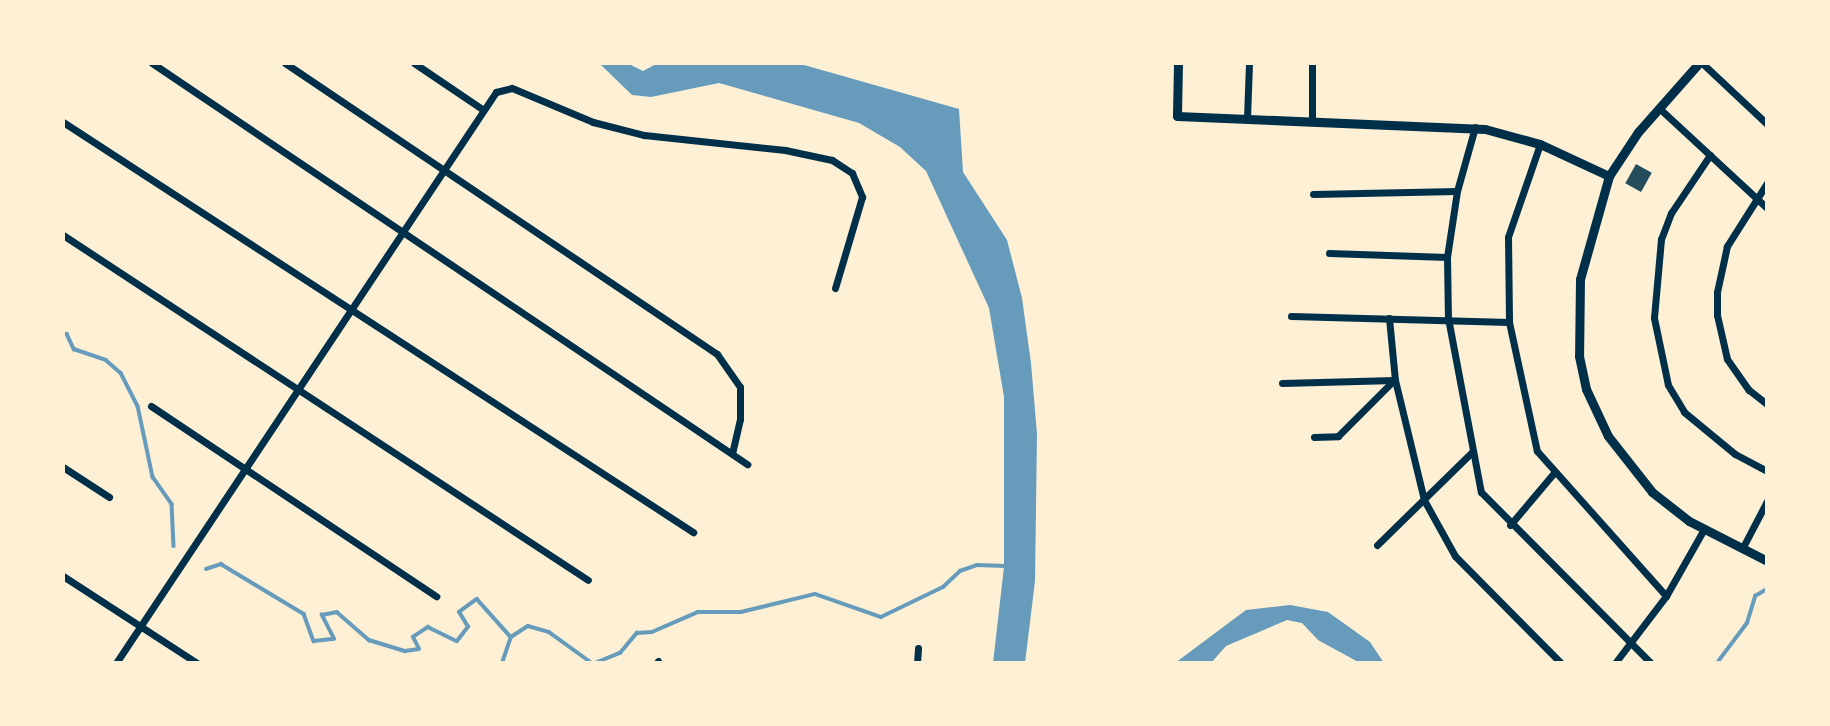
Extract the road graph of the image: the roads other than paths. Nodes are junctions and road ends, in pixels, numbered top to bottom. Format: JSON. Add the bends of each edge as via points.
{"nodes":[{"id":1,"x":152,"y":63,"type":"edge"},
{"id":2,"x":285,"y":63,"type":"edge"},
{"id":3,"x":414,"y":63,"type":"edge"},
{"id":4,"x":1178,"y":63,"type":"edge"},
{"id":5,"x":1249,"y":63,"type":"edge"},
{"id":6,"x":1312,"y":63,"type":"edge"},
{"id":7,"x":1701,"y":63,"type":"edge"},
{"id":8,"x":1659,"y":108,"type":"junction"},
{"id":9,"x":482,"y":109,"type":"junction"},
{"id":10,"x":1247,"y":118,"type":"junction"},
{"id":11,"x":1312,"y":119,"type":"junction"},
{"id":12,"x":63,"y":121,"type":"edge"},
{"id":13,"x":1767,"y":124,"type":"edge"},
{"id":14,"x":1475,"y":127,"type":"junction"},
{"id":15,"x":1540,"y":144,"type":"junction"},
{"id":16,"x":1710,"y":155,"type":"junction"},
{"id":17,"x":443,"y":168,"type":"junction"},
{"id":18,"x":1609,"y":176,"type":"junction"},
{"id":19,"x":1767,"y":183,"type":"edge"},
{"id":20,"x":1457,"y":191,"type":"junction"},
{"id":21,"x":1313,"y":194,"type":"dead end"},
{"id":22,"x":1755,"y":198,"type":"junction"},
{"id":23,"x":1767,"y":208,"type":"edge"},
{"id":24,"x":401,"y":231,"type":"junction"},
{"id":25,"x":63,"y":235,"type":"edge"},
{"id":26,"x":1329,"y":253,"type":"dead end"},
{"id":27,"x":1447,"y":257,"type":"junction"},
{"id":28,"x":835,"y":288,"type":"dead end"},
{"id":29,"x":350,"y":308,"type":"junction"},
{"id":30,"x":1291,"y":316,"type":"dead end"},
{"id":31,"x":1389,"y":318,"type":"junction"},
{"id":32,"x":1448,"y":318,"type":"junction"},
{"id":33,"x":1509,"y":322,"type":"junction"},
{"id":34,"x":1395,"y":380,"type":"junction"},
{"id":35,"x":1282,"y":383,"type":"dead end"},
{"id":36,"x":297,"y":389,"type":"junction"},
{"id":37,"x":1767,"y":404,"type":"edge"},
{"id":38,"x":151,"y":406,"type":"dead end"},
{"id":39,"x":1314,"y":437,"type":"dead end"},
{"id":40,"x":1474,"y":451,"type":"junction"},
{"id":41,"x":732,"y":453,"type":"junction"},
{"id":42,"x":747,"y":464,"type":"dead end"},
{"id":43,"x":63,"y":467,"type":"edge"},
{"id":44,"x":244,"y":468,"type":"junction"},
{"id":45,"x":1767,"y":471,"type":"edge"},
{"id":46,"x":1553,"y":474,"type":"junction"},
{"id":47,"x":109,"y":497,"type":"dead end"},
{"id":48,"x":1424,"y":500,"type":"junction"},
{"id":49,"x":1767,"y":501,"type":"edge"},
{"id":50,"x":1510,"y":525,"type":"junction"},
{"id":51,"x":1704,"y":529,"type":"junction"},
{"id":52,"x":693,"y":532,"type":"dead end"},
{"id":53,"x":1377,"y":545,"type":"dead end"},
{"id":54,"x":1742,"y":549,"type":"junction"},
{"id":55,"x":1767,"y":561,"type":"edge"},
{"id":56,"x":63,"y":576,"type":"edge"},
{"id":57,"x":588,"y":580,"type":"dead end"},
{"id":58,"x":436,"y":596,"type":"dead end"},
{"id":59,"x":1666,"y":596,"type":"junction"},
{"id":60,"x":141,"y":626,"type":"junction"},
{"id":61,"x":1630,"y":644,"type":"junction"},
{"id":62,"x":918,"y":648,"type":"dead end"},
{"id":63,"x":116,"y":663,"type":"edge"},
{"id":64,"x":197,"y":663,"type":"edge"},
{"id":65,"x":917,"y":663,"type":"edge"},
{"id":66,"x":1561,"y":663,"type":"edge"},
{"id":67,"x":1615,"y":663,"type":"edge"},
{"id":68,"x":1651,"y":663,"type":"edge"}],
"edges":[{"from":1,"to":24,"type":"street"},
{"from":2,"to":17,"type":"street"},
{"from":3,"to":9,"type":"street"},
{"from":4,"to":10,"type":"street","via":[[1177,116]]},
{"from":5,"to":10,"type":"street"},
{"from":6,"to":11,"type":"street"},
{"from":7,"to":8,"type":"street"},
{"from":7,"to":13,"type":"street"},
{"from":8,"to":16,"type":"street"},
{"from":8,"to":18,"type":"street"},
{"from":9,"to":17,"type":"street"},
{"from":9,"to":28,"type":"street","via":[[496,92],[512,88],[593,122],[644,135],[763,147],[832,160],[852,173],[862,197]]},
{"from":10,"to":11,"type":"street"},
{"from":11,"to":14,"type":"street"},
{"from":12,"to":29,"type":"street"},
{"from":14,"to":15,"type":"street"},
{"from":14,"to":20,"type":"street"},
{"from":15,"to":18,"type":"street"},
{"from":15,"to":33,"type":"street","via":[[1508,237]]},
{"from":16,"to":22,"type":"street"},
{"from":16,"to":45,"type":"street","via":[[1671,214],[1661,239],[1654,318],[1668,384],[1684,412],[1735,454]]},
{"from":17,"to":24,"type":"street"},
{"from":17,"to":41,"type":"street","via":[[727,363],[740,387]]},
{"from":18,"to":51,"type":"street","via":[[1580,279],[1581,373],[1596,413],[1629,466],[1664,503]]},
{"from":19,"to":22,"type":"street"},
{"from":20,"to":21,"type":"street"},
{"from":20,"to":27,"type":"street"},
{"from":22,"to":23,"type":"street"},
{"from":22,"to":37,"type":"street","via":[[1727,246],[1720,268],[1717,315],[1736,376]]},
{"from":24,"to":29,"type":"street"},
{"from":24,"to":41,"type":"street"},
{"from":25,"to":36,"type":"street"},
{"from":26,"to":27,"type":"street"},
{"from":27,"to":32,"type":"street"},
{"from":29,"to":36,"type":"street"},
{"from":29,"to":52,"type":"street"},
{"from":30,"to":31,"type":"street"},
{"from":31,"to":32,"type":"street"},
{"from":31,"to":34,"type":"street"},
{"from":32,"to":33,"type":"street"},
{"from":32,"to":40,"type":"street"},
{"from":33,"to":46,"type":"street","via":[[1537,451]]},
{"from":34,"to":35,"type":"street"},
{"from":34,"to":39,"type":"street","via":[[1338,436]]},
{"from":34,"to":48,"type":"street"},
{"from":36,"to":44,"type":"street"},
{"from":36,"to":57,"type":"street"},
{"from":38,"to":44,"type":"street"},
{"from":40,"to":48,"type":"street"},
{"from":40,"to":50,"type":"street","via":[[1481,492]]},
{"from":41,"to":42,"type":"street"},
{"from":43,"to":47,"type":"street"},
{"from":44,"to":58,"type":"street"},
{"from":44,"to":60,"type":"street"},
{"from":46,"to":50,"type":"street"},
{"from":46,"to":59,"type":"street"},
{"from":48,"to":53,"type":"street"},
{"from":48,"to":66,"type":"street","via":[[1455,556]]},
{"from":49,"to":54,"type":"street"},
{"from":50,"to":61,"type":"street"},
{"from":51,"to":54,"type":"street"},
{"from":51,"to":59,"type":"street"},
{"from":54,"to":55,"type":"street"},
{"from":56,"to":60,"type":"street"},
{"from":59,"to":61,"type":"street"},
{"from":60,"to":63,"type":"street"},
{"from":60,"to":64,"type":"street"},
{"from":61,"to":67,"type":"street"},
{"from":61,"to":68,"type":"street"},
{"from":62,"to":65,"type":"street"}]}
